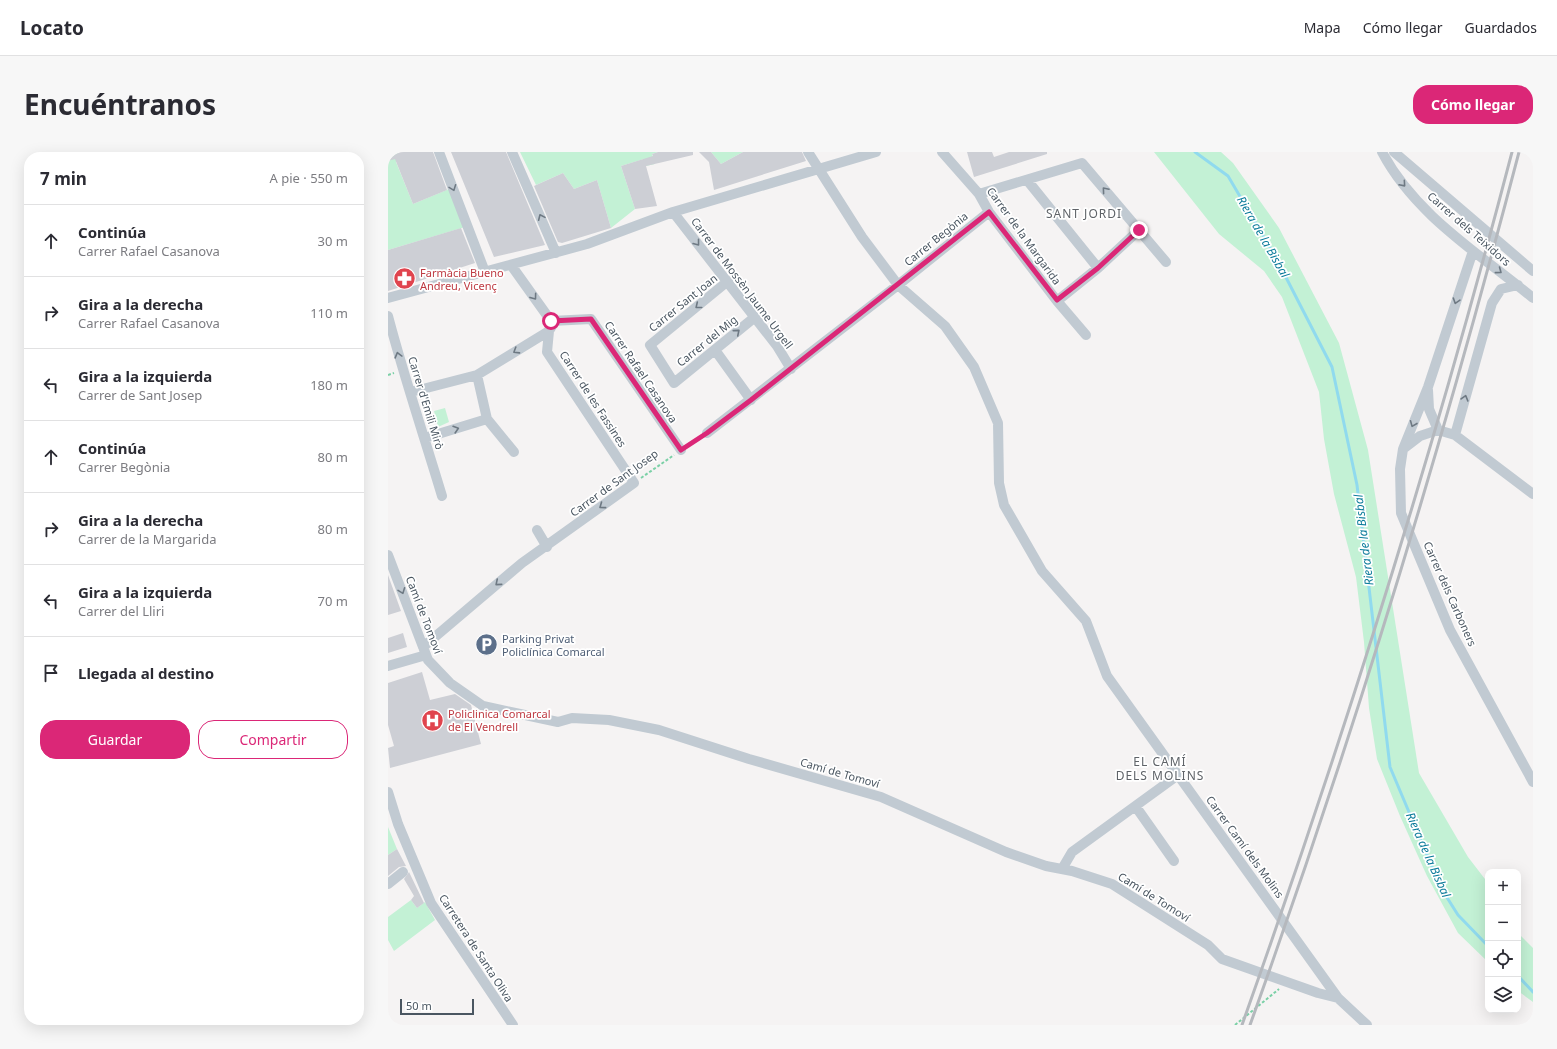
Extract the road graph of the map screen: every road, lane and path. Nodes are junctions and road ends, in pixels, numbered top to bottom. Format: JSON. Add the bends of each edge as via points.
{"nodes":[{"id":1,"x":439,"y":152,"type":"edge"},
{"id":2,"x":512,"y":152,"type":"edge"},
{"id":3,"x":808,"y":152,"type":"edge"},
{"id":4,"x":876,"y":152,"type":"edge"},
{"id":5,"x":942,"y":152,"type":"edge"},
{"id":6,"x":1382,"y":152,"type":"edge"},
{"id":7,"x":1394,"y":152,"type":"edge"},
{"id":8,"x":820,"y":169,"type":"junction"},
{"id":9,"x":1027,"y":180,"type":"junction"},
{"id":10,"x":979,"y":194,"type":"junction"},
{"id":11,"x":673,"y":212,"type":"junction"},
{"id":12,"x":989,"y":212,"type":"junction"},
{"id":13,"x":1139,"y":230,"type":"junction"},
{"id":14,"x":1473,"y":251,"type":"junction"},
{"id":15,"x":556,"y":252,"type":"junction"},
{"id":16,"x":1166,"y":262,"type":"dead end"},
{"id":17,"x":511,"y":265,"type":"junction"},
{"id":18,"x":1098,"y":268,"type":"junction"},
{"id":19,"x":1533,"y":271,"type":"edge"},
{"id":20,"x":485,"y":272,"type":"junction"},
{"id":21,"x":728,"y":281,"type":"junction"},
{"id":22,"x":898,"y":285,"type":"junction"},
{"id":23,"x":1518,"y":285,"type":"junction"},
{"id":24,"x":388,"y":298,"type":"edge"},
{"id":25,"x":1533,"y":298,"type":"edge"},
{"id":26,"x":1057,"y":300,"type":"junction"},
{"id":27,"x":388,"y":316,"type":"edge"},
{"id":28,"x":755,"y":317,"type":"junction"},
{"id":29,"x":550,"y":326,"type":"junction"},
{"id":30,"x":1086,"y":334,"type":"dead end"},
{"id":31,"x":715,"y":350,"type":"junction"},
{"id":32,"x":791,"y":369,"type":"junction"},
{"id":33,"x":477,"y":375,"type":"junction"},
{"id":34,"x":674,"y":383,"type":"joint"},
{"id":35,"x":1428,"y":387,"type":"junction"},
{"id":36,"x":411,"y":392,"type":"junction"},
{"id":37,"x":751,"y":400,"type":"junction"},
{"id":38,"x":487,"y":419,"type":"junction"},
{"id":39,"x":1438,"y":430,"type":"junction"},
{"id":40,"x":707,"y":433,"type":"joint"},
{"id":41,"x":1455,"y":435,"type":"junction"},
{"id":42,"x":425,"y":438,"type":"junction"},
{"id":43,"x":1403,"y":449,"type":"junction"},
{"id":44,"x":681,"y":450,"type":"junction"},
{"id":45,"x":514,"y":452,"type":"dead end"},
{"id":46,"x":634,"y":483,"type":"junction"},
{"id":47,"x":1533,"y":494,"type":"edge"},
{"id":48,"x":442,"y":496,"type":"dead end"},
{"id":49,"x":537,"y":530,"type":"dead end"},
{"id":50,"x":546,"y":547,"type":"junction"},
{"id":51,"x":388,"y":555,"type":"edge"},
{"id":52,"x":424,"y":651,"type":"junction"},
{"id":53,"x":388,"y":666,"type":"edge"},
{"id":54,"x":1178,"y":775,"type":"junction"},
{"id":55,"x":1533,"y":782,"type":"edge"},
{"id":56,"x":388,"y":792,"type":"edge"},
{"id":57,"x":1136,"y":807,"type":"junction"},
{"id":58,"x":392,"y":819,"type":"edge"},
{"id":59,"x":1174,"y":861,"type":"dead end"},
{"id":60,"x":1062,"y":869,"type":"junction"},
{"id":61,"x":403,"y":872,"type":"dead end"},
{"id":62,"x":388,"y":884,"type":"edge"},
{"id":63,"x":1286,"y":982,"type":"junction"},
{"id":64,"x":1338,"y":998,"type":"junction"},
{"id":65,"x":513,"y":1025,"type":"edge"},
{"id":66,"x":1236,"y":1025,"type":"edge"},
{"id":67,"x":1367,"y":1025,"type":"edge"}],
"edges":[{"from":1,"to":20,"type":"street","one_way":true},
{"from":15,"to":2,"type":"street","one_way":true},
{"from":3,"to":8,"type":"street","name":"Carrer Camí dels Molins"},
{"from":4,"to":8,"type":"street"},
{"from":5,"to":10,"type":"street","name":"Carrer de la Margarida"},
{"from":6,"to":14,"type":"street","name":"Carrer dels Teixidors","one_way":true,"via":[[1392,172],[1426,210]]},
{"from":7,"to":19,"type":"street"},
{"from":8,"to":11,"type":"street"},
{"from":8,"to":22,"type":"street","name":"Carrer Camí dels Molins","via":[[862,238]]},
{"from":9,"to":10,"type":"street"},
{"from":13,"to":9,"type":"street","one_way":true,"via":[[1082,163]]},
{"from":9,"to":18,"type":"street"},
{"from":10,"to":12,"type":"street","name":"Carrer de la Margarida"},
{"from":11,"to":15,"type":"street","via":[[587,244]]},
{"from":11,"to":21,"type":"street","name":"Carrer de Mossèn Jaume Urgell","one_way":true},
{"from":12,"to":22,"type":"street","name":"Carrer Begònia"},
{"from":12,"to":26,"type":"street","name":"Carrer de la Margarida"},
{"from":13,"to":16,"type":"street"},
{"from":13,"to":18,"type":"street"},
{"from":14,"to":23,"type":"street","name":"Carrer dels Teixidors","one_way":true},
{"from":14,"to":35,"type":"street","name":"Carrer dels Carboners","one_way":true},
{"from":15,"to":17,"type":"street"},
{"from":17,"to":20,"type":"street"},
{"from":17,"to":29,"type":"street","one_way":true},
{"from":18,"to":26,"type":"street"},
{"from":20,"to":24,"type":"street"},
{"from":21,"to":28,"type":"street","name":"Carrer de Mossèn Jaume Urgell"},
{"from":21,"to":34,"type":"street","name":"Carrer Sant Joan","one_way":true,"via":[[650,345]]},
{"from":22,"to":32,"type":"street"},
{"from":22,"to":54,"type":"street","name":"Carrer Camí dels Molins","via":[[945,326],[974,367],[998,423],[1000,483],[1004,505],[1042,571],[1086,621],[1107,676]]},
{"from":23,"to":25,"type":"street","name":"Carrer dels Teixidors"},
{"from":41,"to":23,"type":"street","one_way":true,"via":[[1492,303],[1501,289]]},
{"from":26,"to":30,"type":"street","name":"Carrer de la Margarida"},
{"from":36,"to":27,"type":"street","name":"Carrer d'Emili Mirò","one_way":true,"via":[[402,370]]},
{"from":31,"to":28,"type":"street","name":"Carrer del Mig","one_way":true},
{"from":28,"to":32,"type":"street","name":"Carrer de Mossèn Jaume Urgell"},
{"from":29,"to":33,"type":"street","one_way":true},
{"from":29,"to":44,"type":"street","name":"Carrer Rafael Casanova","via":[[591,319]]},
{"from":29,"to":46,"type":"street","name":"Carrer de les Fassines","via":[[547,352]]},
{"from":31,"to":34,"type":"street","name":"Carrer del Mig"},
{"from":31,"to":37,"type":"street"},
{"from":32,"to":37,"type":"street"},
{"from":33,"to":36,"type":"street"},
{"from":33,"to":38,"type":"street"},
{"from":35,"to":39,"type":"street","name":"Carrer dels Carboners","via":[[1429,409]]},
{"from":35,"to":43,"type":"street","name":"Carrer dels Carboners","one_way":true},
{"from":36,"to":42,"type":"street","name":"Carrer d'Emili Mirò"},
{"from":37,"to":40,"type":"street"},
{"from":42,"to":38,"type":"street","one_way":true},
{"from":38,"to":45,"type":"street"},
{"from":39,"to":41,"type":"street"},
{"from":39,"to":43,"type":"street","via":[[1420,436]]},
{"from":40,"to":44,"type":"path","name":"Carrer de Sant Josep"},
{"from":41,"to":47,"type":"street"},
{"from":42,"to":48,"type":"street","name":"Carrer d'Emili Mirò"},
{"from":43,"to":55,"type":"street","name":"Carrer dels Carboners","via":[[1400,469],[1401,513],[1450,630]]},
{"from":44,"to":46,"type":"path","name":"Carrer de Sant Josep"},
{"from":46,"to":50,"type":"street","name":"Carrer de Sant Josep","one_way":true},
{"from":49,"to":50,"type":"street"},
{"from":50,"to":52,"type":"street","name":"Carrer de Sant Josep","one_way":true,"via":[[522,563]]},
{"from":51,"to":52,"type":"street","name":"Camí de Tomoví","one_way":true},
{"from":52,"to":53,"type":"street","name":"Carrer de Sant Josep"},
{"from":52,"to":60,"type":"street","name":"Camí de Tomoví","via":[[428,660],[450,683],[483,706],[558,722],[572,718],[609,720],[659,730],[880,797],[1006,852]]},
{"from":54,"to":57,"type":"street"},
{"from":54,"to":64,"type":"street","name":"Carrer Camí dels Molins"},
{"from":56,"to":58,"type":"street","name":"Carretera de Santa Oliva"},
{"from":57,"to":59,"type":"street"},
{"from":57,"to":60,"type":"street","via":[[1072,852]]},
{"from":58,"to":65,"type":"street","name":"Carretera de Santa Oliva","via":[[431,903]]},
{"from":60,"to":63,"type":"street","name":"Camí de Tomoví","via":[[1112,884],[1208,945],[1222,959]]},
{"from":61,"to":62,"type":"street"},
{"from":63,"to":64,"type":"street","name":"Camí de Tomoví"},
{"from":63,"to":66,"type":"path"},
{"from":64,"to":67,"type":"street","name":"Carrer Camí dels Molins"}]}
